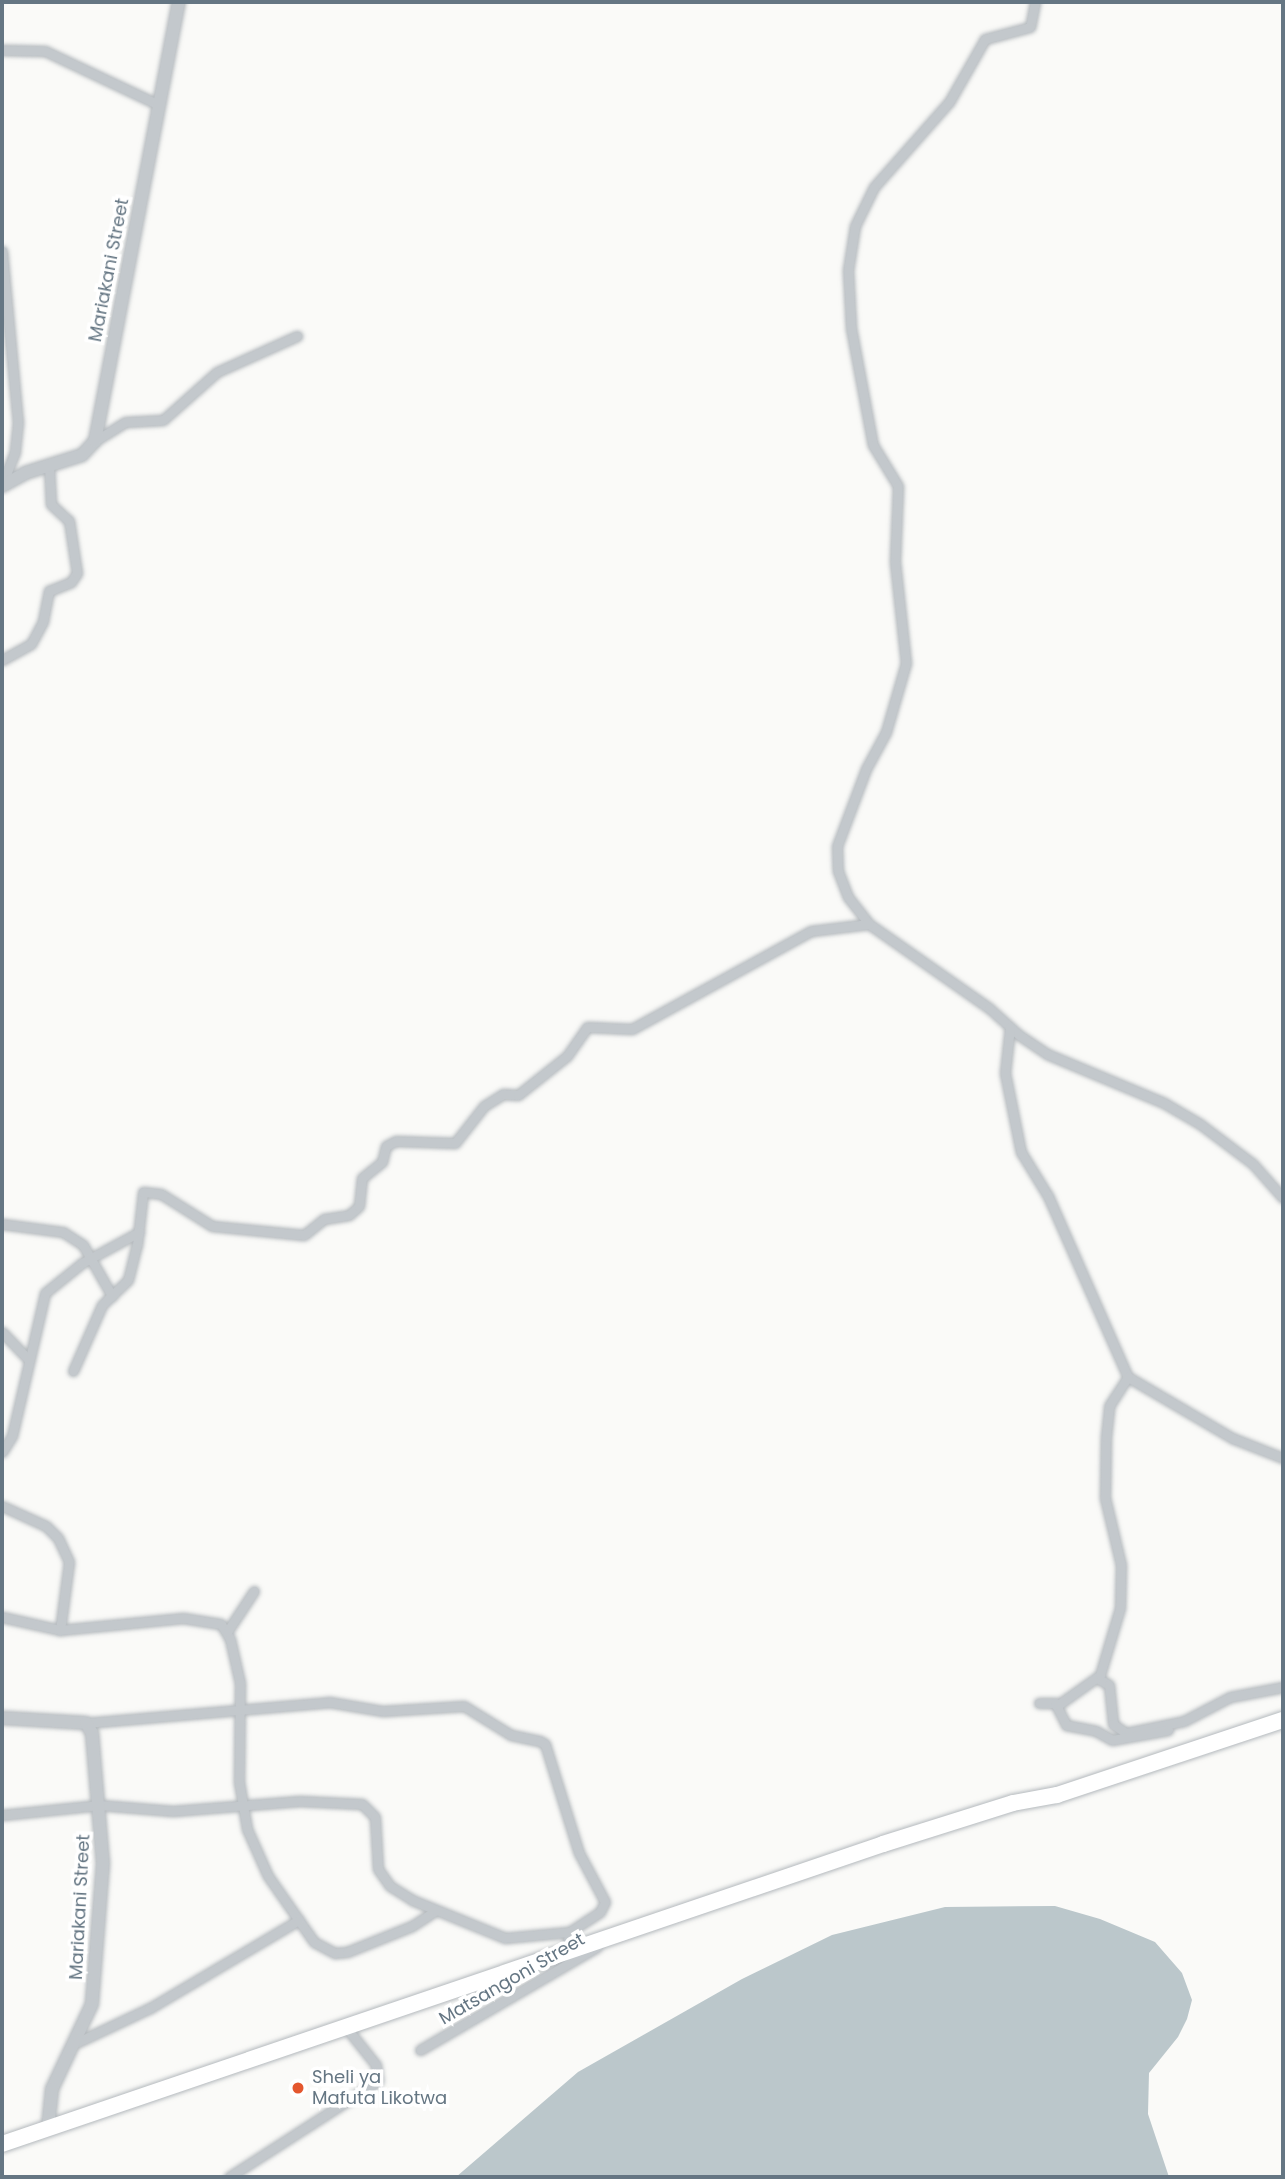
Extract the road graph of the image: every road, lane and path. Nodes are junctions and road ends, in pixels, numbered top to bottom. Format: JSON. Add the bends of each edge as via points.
{"nodes":[{"id":1,"x":179,"y":2,"type":"edge"},
{"id":2,"x":1035,"y":2,"type":"edge"},
{"id":3,"x":2,"y":50,"type":"edge"},
{"id":4,"x":159,"y":105,"type":"junction"},
{"id":5,"x":2,"y":256,"type":"edge"},
{"id":6,"x":297,"y":336,"type":"dead end"},
{"id":7,"x":95,"y":441,"type":"junction"},
{"id":8,"x":50,"y":465,"type":"junction"},
{"id":9,"x":2,"y":485,"type":"edge"},
{"id":10,"x":2,"y":660,"type":"edge"},
{"id":11,"x":869,"y":924,"type":"junction"},
{"id":12,"x":1010,"y":1027,"type":"junction"},
{"id":13,"x":1283,"y":1198,"type":"edge"},
{"id":14,"x":2,"y":1224,"type":"edge"},
{"id":15,"x":139,"y":1232,"type":"junction"},
{"id":16,"x":90,"y":1259,"type":"junction"},
{"id":17,"x":112,"y":1296,"type":"junction"},
{"id":18,"x":2,"y":1332,"type":"edge"},
{"id":19,"x":28,"y":1359,"type":"junction"},
{"id":20,"x":73,"y":1371,"type":"dead end"},
{"id":21,"x":1128,"y":1377,"type":"junction"},
{"id":22,"x":2,"y":1451,"type":"edge"},
{"id":23,"x":1283,"y":1458,"type":"edge"},
{"id":24,"x":2,"y":1506,"type":"edge"},
{"id":25,"x":254,"y":1591,"type":"dead end"},
{"id":26,"x":2,"y":1617,"type":"edge"},
{"id":27,"x":60,"y":1630,"type":"junction"},
{"id":28,"x":227,"y":1632,"type":"junction"},
{"id":29,"x":1097,"y":1678,"type":"junction"},
{"id":30,"x":1283,"y":1687,"type":"edge"},
{"id":31,"x":1039,"y":1703,"type":"dead end"},
{"id":32,"x":1058,"y":1705,"type":"junction"},
{"id":33,"x":239,"y":1712,"type":"junction"},
{"id":34,"x":2,"y":1718,"type":"edge"},
{"id":35,"x":1283,"y":1720,"type":"edge"},
{"id":36,"x":1184,"y":1721,"type":"junction"},
{"id":37,"x":86,"y":1723,"type":"junction"},
{"id":38,"x":99,"y":1805,"type":"junction"},
{"id":39,"x":243,"y":1809,"type":"junction"},
{"id":40,"x":2,"y":1815,"type":"edge"},
{"id":41,"x":435,"y":1911,"type":"junction"},
{"id":42,"x":299,"y":1920,"type":"junction"},
{"id":43,"x":569,"y":1932,"type":"junction"},
{"id":44,"x":620,"y":1934,"type":"junction"},
{"id":45,"x":567,"y":1950,"type":"junction"},
{"id":46,"x":344,"y":2024,"type":"junction"},
{"id":47,"x":78,"y":2042,"type":"junction"},
{"id":48,"x":420,"y":2050,"type":"dead end"},
{"id":49,"x":48,"y":2127,"type":"junction"},
{"id":50,"x":2,"y":2144,"type":"edge"},
{"id":51,"x":229,"y":2177,"type":"edge"}],
"edges":[{"from":1,"to":4,"type":"street","name":"Mariakani Street"},
{"from":2,"to":11,"type":"street","via":[[1030,27],[985,39],[949,102],[863,204],[849,249],[848,296],[860,394],[873,445],[898,486],[895,562],[907,650],[886,732],[866,769],[837,846],[838,871],[848,897]]},
{"from":3,"to":4,"type":"street","via":[[45,51]]},
{"from":4,"to":7,"type":"street","name":"Mariakani Street"},
{"from":5,"to":9,"type":"street","via":[[18,422],[15,452]]},
{"from":6,"to":7,"type":"street","via":[[217,372],[163,420],[125,422]]},
{"from":7,"to":8,"type":"street","via":[[82,455]]},
{"from":8,"to":9,"type":"street"},
{"from":8,"to":10,"type":"street","via":[[51,504],[69,521],[77,573],[71,582],[49,591],[43,621],[31,644]]},
{"from":11,"to":12,"type":"street"},
{"from":11,"to":15,"type":"street","via":[[811,931],[632,1030],[587,1027],[567,1056],[518,1095],[499,1095],[479,1110],[456,1143],[396,1141],[386,1146],[382,1162],[362,1178],[359,1206],[349,1215],[324,1219],[304,1235],[276,1236],[205,1224],[155,1191],[141,1194]]},
{"from":12,"to":13,"type":"street","via":[[1047,1054],[1164,1103],[1200,1124],[1253,1164]]},
{"from":12,"to":21,"type":"street","via":[[1004,1073],[1021,1152],[1053,1206]]},
{"from":14,"to":16,"type":"street","via":[[63,1232],[83,1245]]},
{"from":15,"to":16,"type":"street"},
{"from":15,"to":17,"type":"street","via":[[128,1280]]},
{"from":16,"to":17,"type":"street"},
{"from":16,"to":19,"type":"street","via":[[46,1293]]},
{"from":17,"to":20,"type":"street","via":[[91,1324]]},
{"from":18,"to":19,"type":"street"},
{"from":19,"to":22,"type":"street","via":[[12,1437]]},
{"from":21,"to":23,"type":"street","via":[[1232,1438]]},
{"from":21,"to":29,"type":"street","via":[[1115,1391],[1107,1421],[1105,1499],[1122,1588],[1116,1626]]},
{"from":24,"to":27,"type":"street","via":[[46,1526],[58,1538],[69,1562]]},
{"from":25,"to":28,"type":"street"},
{"from":26,"to":27,"type":"street"},
{"from":27,"to":28,"type":"street","via":[[203,1619],[216,1621]]},
{"from":28,"to":33,"type":"street","via":[[240,1683]]},
{"from":29,"to":32,"type":"street"},
{"from":29,"to":36,"type":"street","via":[[1111,1689],[1112,1719],[1122,1732]]},
{"from":30,"to":36,"type":"street","via":[[1230,1697]]},
{"from":31,"to":32,"type":"street"},
{"from":32,"to":36,"type":"street","via":[[1066,1725],[1118,1741],[1167,1730]]},
{"from":33,"to":37,"type":"street"},
{"from":33,"to":39,"type":"street"},
{"from":33,"to":43,"type":"street","via":[[329,1702],[383,1712],[464,1706],[510,1735],[544,1742],[576,1844],[605,1902],[600,1912]]},
{"from":34,"to":37,"type":"street"},
{"from":35,"to":44,"type":"highway","via":[[1057,1795],[943,1824]]},
{"from":37,"to":38,"type":"street","name":"Mariakani Street","via":[[92,1733]]},
{"from":38,"to":39,"type":"street","via":[[173,1811]]},
{"from":38,"to":40,"type":"street"},
{"from":38,"to":47,"type":"street","name":"Mariakani Street","via":[[103,1863],[93,1997]]},
{"from":39,"to":41,"type":"street","via":[[312,1801],[368,1806],[375,1817],[375,1859],[384,1879]]},
{"from":39,"to":42,"type":"street","via":[[252,1844],[268,1876]]},
{"from":41,"to":42,"type":"street","via":[[372,1944],[335,1953],[314,1942]]},
{"from":41,"to":43,"type":"street","via":[[505,1938]]},
{"from":42,"to":47,"type":"street","via":[[150,2008]]},
{"from":43,"to":45,"type":"street"},
{"from":44,"to":45,"type":"highway"},
{"from":44,"to":48,"type":"street","name":"Matsangoni Street"},
{"from":45,"to":46,"type":"highway"},
{"from":46,"to":49,"type":"highway","via":[[195,2081]]},
{"from":46,"to":51,"type":"street","via":[[376,2065],[378,2081]]},
{"from":47,"to":49,"type":"street","name":"Mariakani Street","via":[[52,2089]]},
{"from":49,"to":50,"type":"highway"}]}
